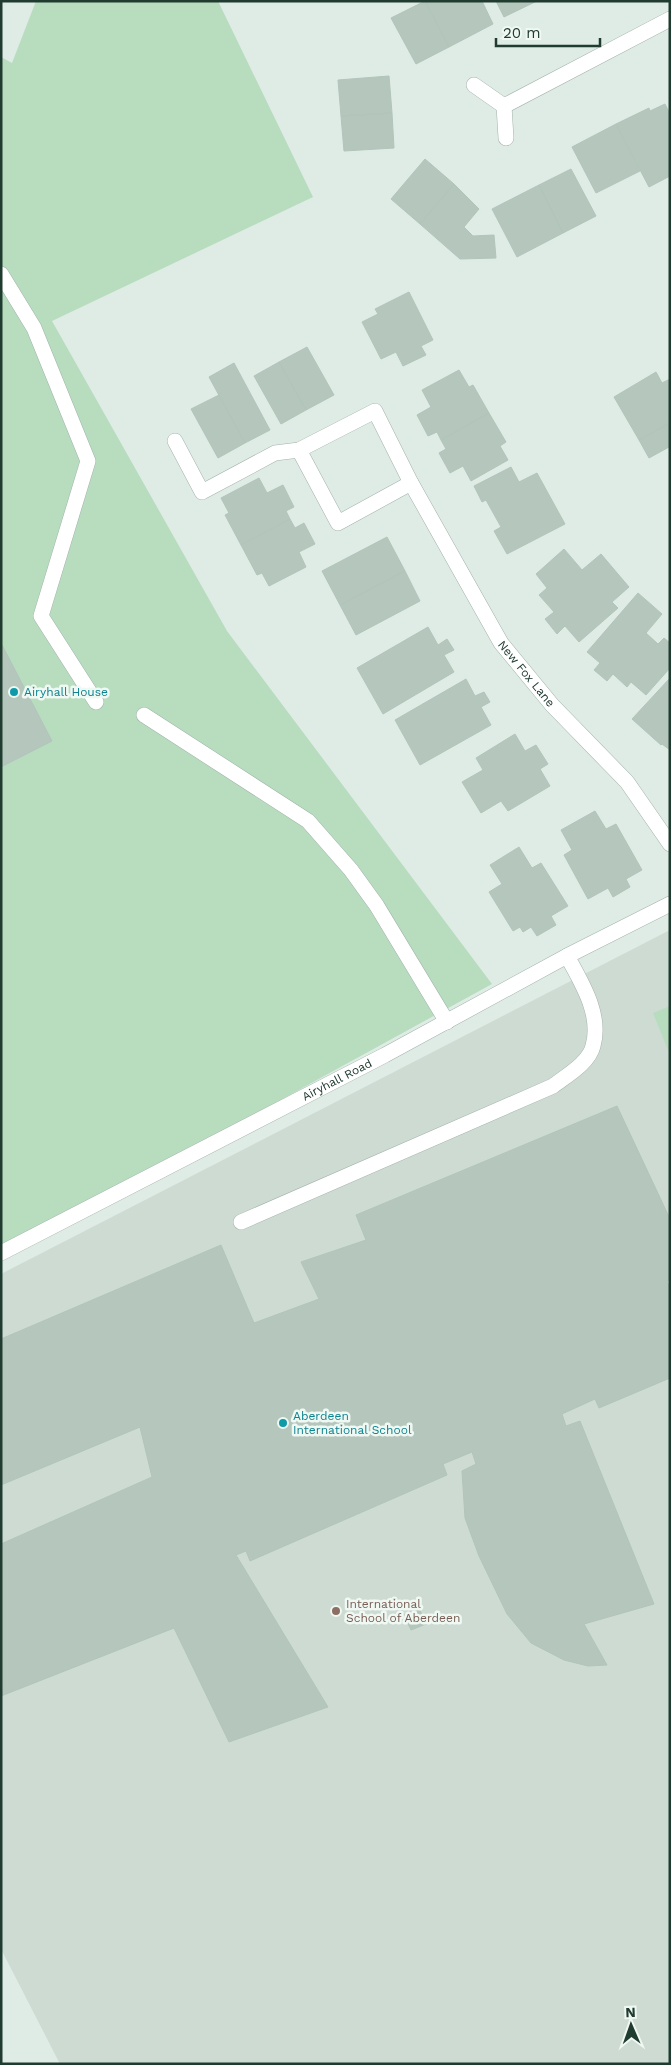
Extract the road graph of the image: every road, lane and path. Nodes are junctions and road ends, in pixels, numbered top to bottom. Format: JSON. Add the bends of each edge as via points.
{"nodes":[{"id":1,"x":670,"y":19,"type":"edge"},
{"id":2,"x":474,"y":85,"type":"dead end"},
{"id":3,"x":504,"y":106,"type":"junction"},
{"id":4,"x":506,"y":138,"type":"dead end"},
{"id":5,"x":1,"y":274,"type":"edge"},
{"id":6,"x":175,"y":441,"type":"dead end"},
{"id":7,"x":299,"y":450,"type":"junction"},
{"id":8,"x":411,"y":483,"type":"junction"},
{"id":9,"x":96,"y":702,"type":"dead end"},
{"id":10,"x":144,"y":715,"type":"dead end"},
{"id":11,"x":670,"y":844,"type":"edge"},
{"id":12,"x":670,"y":904,"type":"edge"},
{"id":13,"x":567,"y":956,"type":"junction"},
{"id":14,"x":447,"y":1022,"type":"junction"},
{"id":15,"x":241,"y":1222,"type":"dead end"},
{"id":16,"x":1,"y":1253,"type":"edge"}],
"edges":[{"from":1,"to":3,"type":"street"},
{"from":2,"to":3,"type":"street"},
{"from":3,"to":4,"type":"street"},
{"from":5,"to":9,"type":"street","via":[[34,328],[88,461],[41,616]]},
{"from":6,"to":7,"type":"street","name":"New Fox Lane","via":[[202,492],[275,453]]},
{"from":7,"to":8,"type":"street","name":"New Fox Lane","via":[[375,411]]},
{"from":7,"to":8,"type":"street","via":[[338,523]]},
{"from":8,"to":11,"type":"street","name":"New Fox Lane","via":[[501,643],[552,705],[627,782]]},
{"from":10,"to":14,"type":"street","via":[[308,821],[351,870],[377,906]]},
{"from":12,"to":13,"type":"street","name":"Airyhall Road"},
{"from":13,"to":14,"type":"street","name":"Airyhall Road"},
{"from":13,"to":15,"type":"street","via":[[588,994],[594,1026],[593,1047],[580,1065],[553,1086]]},
{"from":14,"to":16,"type":"street","name":"Airyhall Road"}]}
